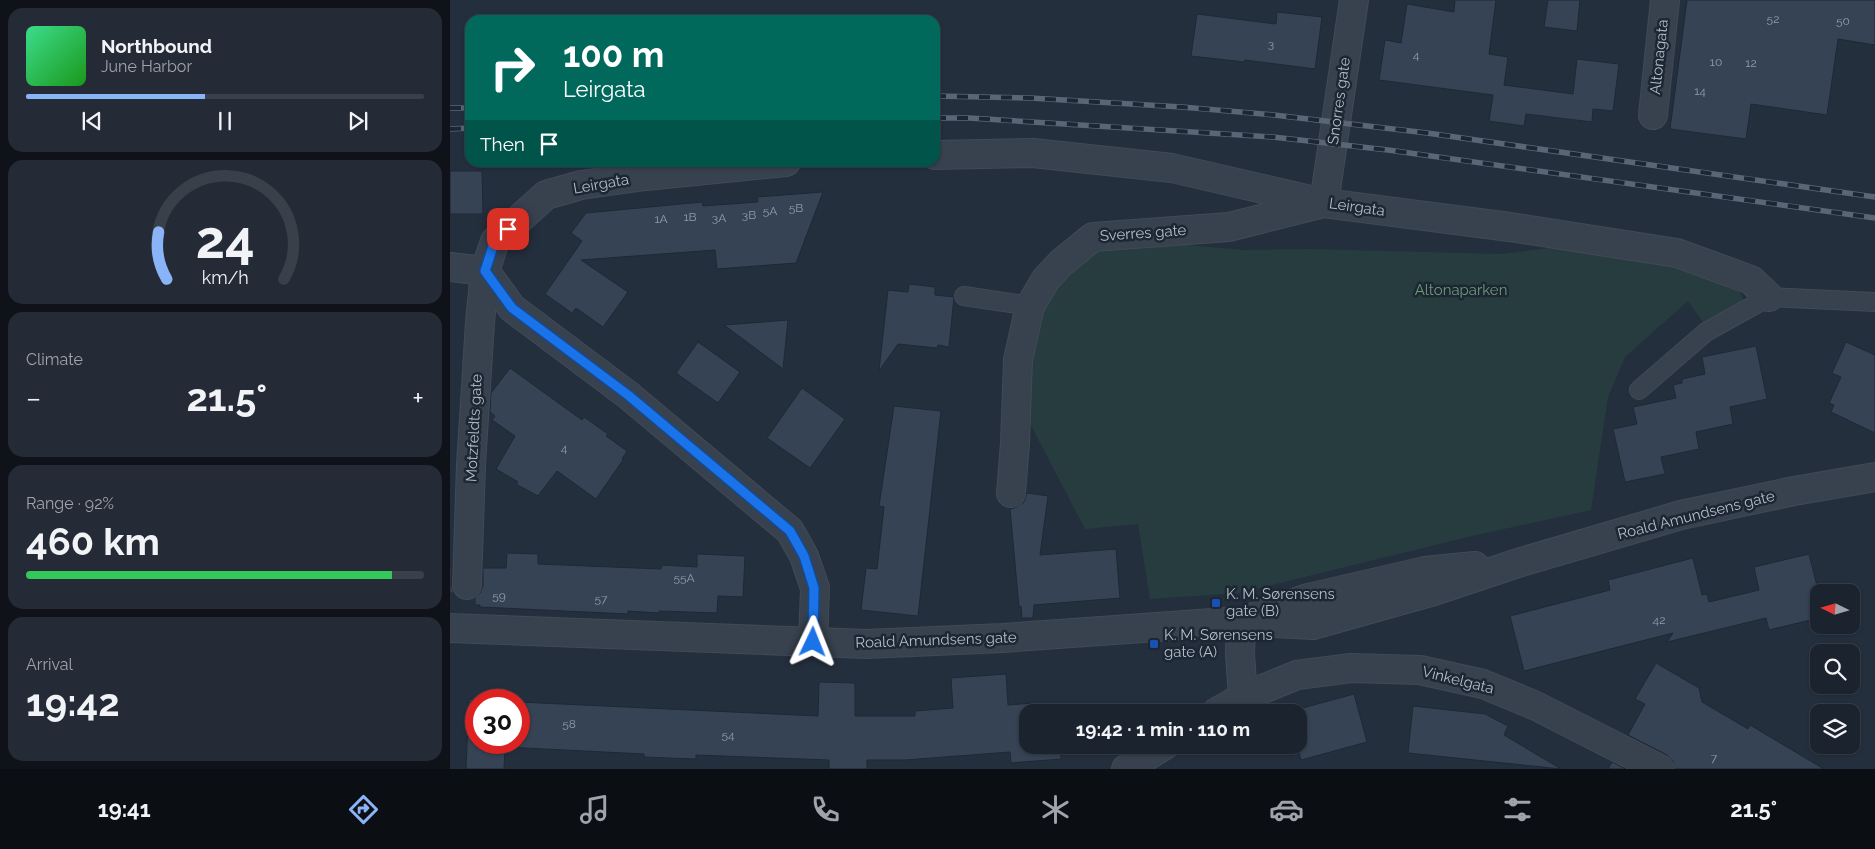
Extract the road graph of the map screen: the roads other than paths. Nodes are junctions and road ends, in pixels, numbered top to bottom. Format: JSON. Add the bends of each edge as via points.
{"nodes":[{"id":1,"x":1354,"y":0,"type":"edge"},
{"id":2,"x":1665,"y":0,"type":"edge"},
{"id":3,"x":1653,"y":115,"type":"dead end"},
{"id":4,"x":940,"y":155,"type":"edge"},
{"id":5,"x":736,"y":167,"type":"edge"},
{"id":6,"x":1324,"y":203,"type":"junction"},
{"id":7,"x":450,"y":267,"type":"edge"},
{"id":8,"x":485,"y":271,"type":"junction"},
{"id":9,"x":964,"y":296,"type":"dead end"},
{"id":10,"x":1769,"y":297,"type":"junction"},
{"id":11,"x":1875,"y":302,"type":"edge"},
{"id":12,"x":1030,"y":306,"type":"junction"},
{"id":13,"x":1639,"y":390,"type":"dead end"},
{"id":14,"x":1875,"y":476,"type":"edge"},
{"id":15,"x":1011,"y":494,"type":"dead end"},
{"id":16,"x":467,"y":584,"type":"dead end"},
{"id":17,"x":1241,"y":622,"type":"junction"},
{"id":18,"x":450,"y":628,"type":"edge"},
{"id":19,"x":813,"y":642,"type":"junction"},
{"id":20,"x":1243,"y":697,"type":"junction"},
{"id":21,"x":1231,"y":704,"type":"edge"},
{"id":22,"x":1150,"y":754,"type":"edge"},
{"id":23,"x":1126,"y":769,"type":"edge"},
{"id":24,"x":1660,"y":769,"type":"edge"}],
"edges":[{"from":1,"to":6,"type":"street","name":"Snorres gate"},
{"from":2,"to":3,"type":"street","name":"Altonagata"},
{"from":4,"to":6,"type":"street","name":"Leirgata","via":[[1033,153],[1172,168]]},
{"from":5,"to":8,"type":"street","name":"Leirgata","via":[[581,185],[546,195],[495,240]]},
{"from":6,"to":10,"type":"street","name":"Leirgata","via":[[1677,253],[1751,280]]},
{"from":6,"to":12,"type":"street","name":"Sverres gate","via":[[1230,227],[1093,237],[1046,279]]},
{"from":7,"to":8,"type":"street"},
{"from":8,"to":16,"type":"street","name":"Motzfeldts gate","via":[[470,465]]},
{"from":8,"to":19,"type":"street","via":[[512,308],[628,395],[790,531],[804,556],[814,588]]},
{"from":9,"to":12,"type":"lane"},
{"from":10,"to":11,"type":"lane"},
{"from":10,"to":13,"type":"lane","via":[[1706,332]]},
{"from":12,"to":15,"type":"street","name":"Sverres gate","via":[[1018,360]]},
{"from":14,"to":17,"type":"street","name":"Roald Amundsens gate","via":[[1681,515],[1518,562],[1425,571],[1308,598]]},
{"from":17,"to":19,"type":"street","name":"Roald Amundsens gate","via":[[1003,638],[867,644]]},
{"from":17,"to":20,"type":"street"},
{"from":18,"to":19,"type":"street","name":"Roald Amundsens gate"},
{"from":20,"to":21,"type":"street","name":"Vinkelgata"},
{"from":20,"to":24,"type":"street","name":"Vinkelgata","via":[[1297,675],[1351,668],[1420,670],[1483,684],[1536,706]]},
{"from":22,"to":23,"type":"street"}]}
